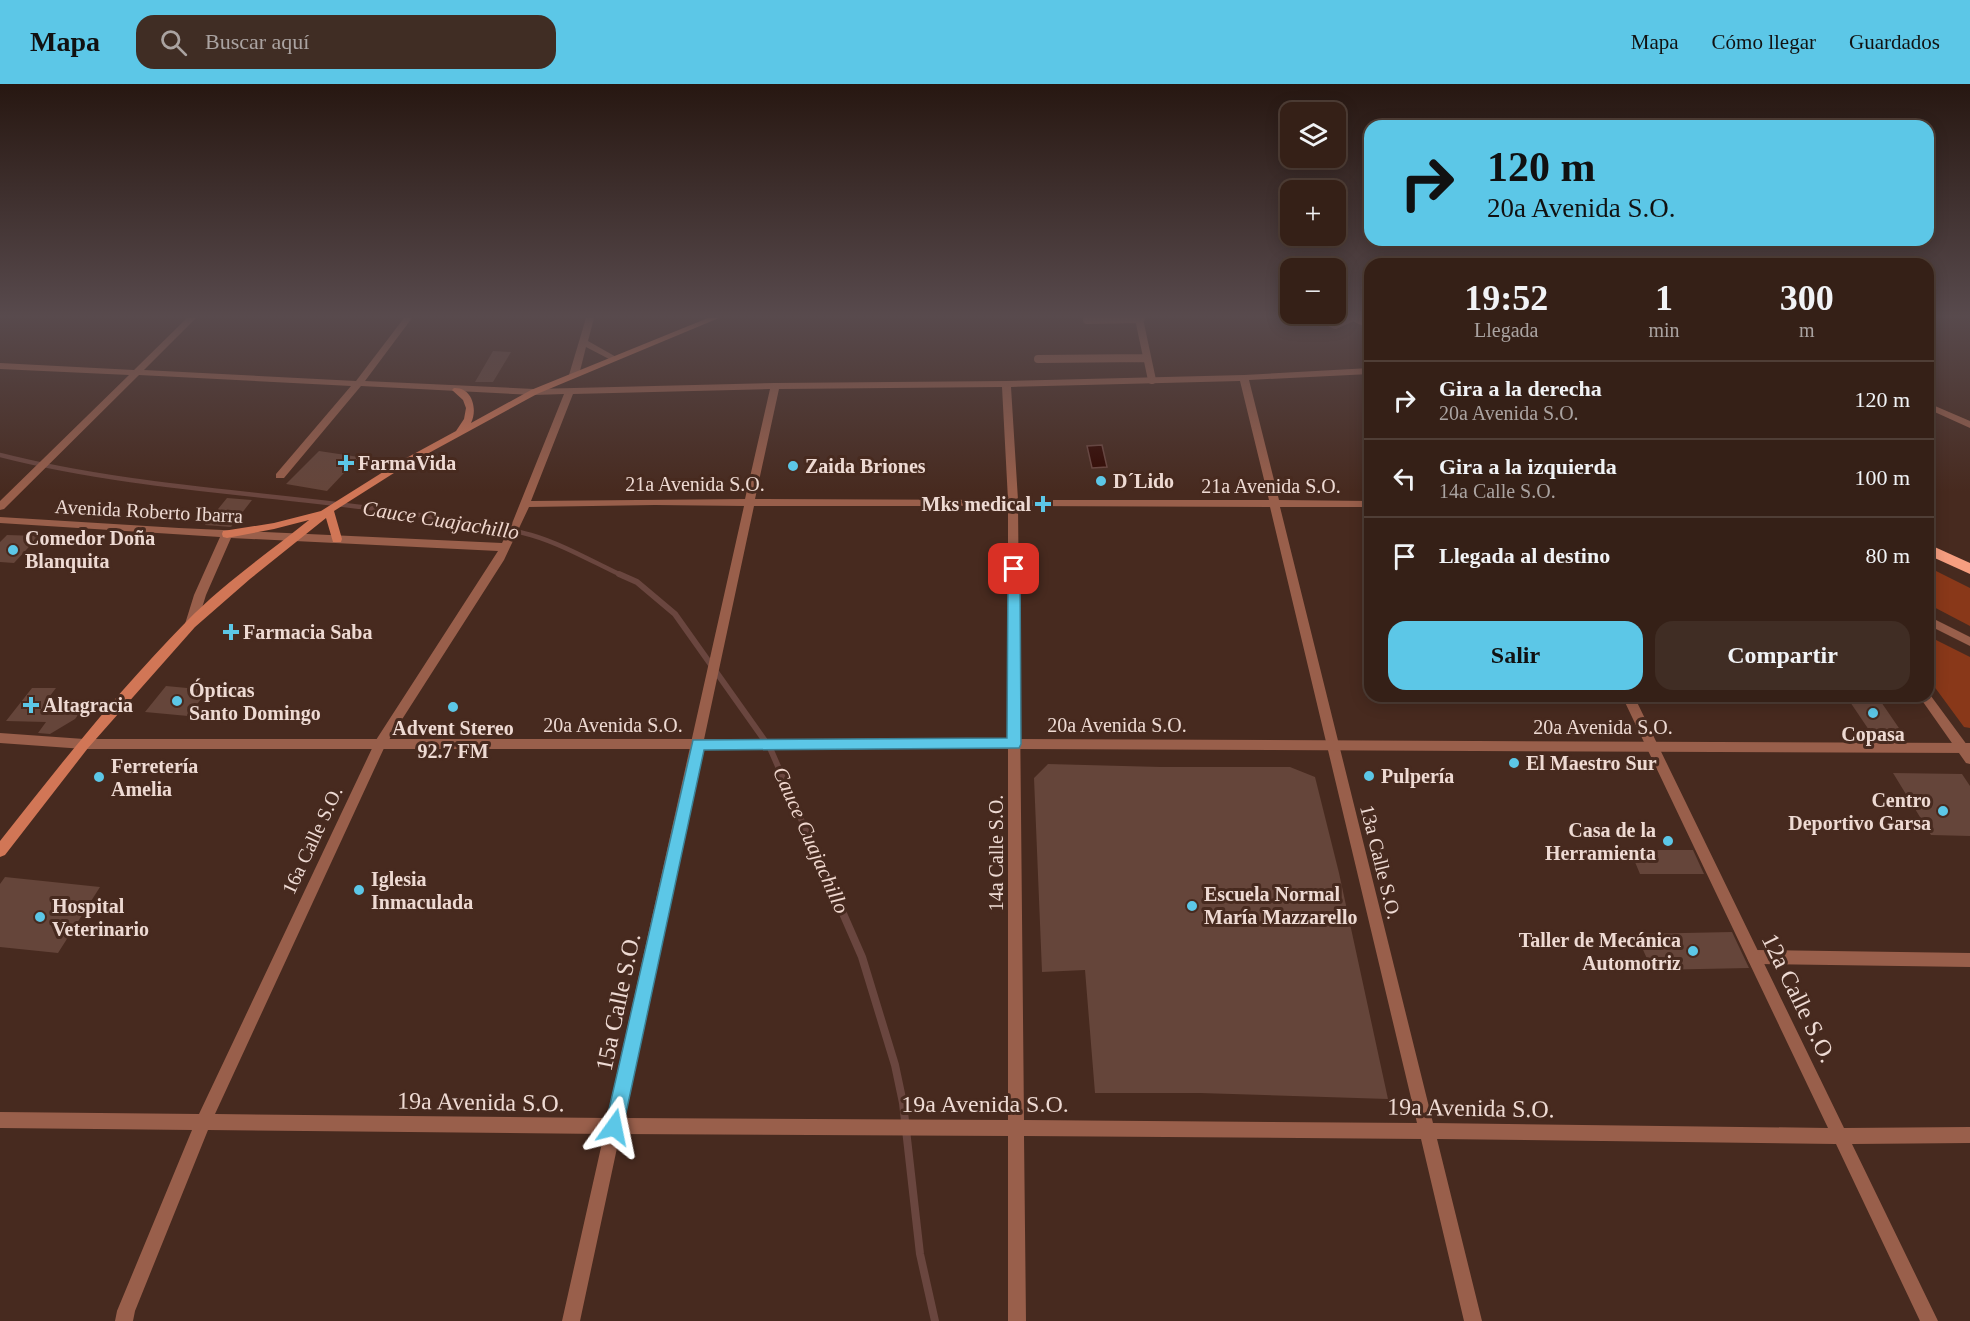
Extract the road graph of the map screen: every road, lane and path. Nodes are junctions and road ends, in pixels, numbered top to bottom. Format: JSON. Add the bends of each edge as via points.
{"nodes":[{"id":1,"x":133,"y":376,"type":"edge"},
{"id":2,"x":170,"y":376,"type":"edge"},
{"id":3,"x":364,"y":376,"type":"edge"},
{"id":4,"x":572,"y":376,"type":"edge"},
{"id":5,"x":1151,"y":376,"type":"edge"},
{"id":6,"x":1285,"y":376,"type":"edge"},
{"id":7,"x":1244,"y":378,"type":"junction"},
{"id":8,"x":1152,"y":380,"type":"junction"},
{"id":9,"x":1006,"y":384,"type":"junction"},
{"id":10,"x":357,"y":385,"type":"junction"},
{"id":11,"x":775,"y":386,"type":"junction"},
{"id":12,"x":457,"y":390,"type":"junction"},
{"id":13,"x":534,"y":392,"type":"junction"},
{"id":14,"x":569,"y":392,"type":"junction"},
{"id":15,"x":1934,"y":409,"type":"edge"},
{"id":16,"x":1970,"y":425,"type":"edge"},
{"id":17,"x":458,"y":432,"type":"junction"},
{"id":18,"x":280,"y":476,"type":"dead end"},
{"id":19,"x":750,"y":502,"type":"junction"},
{"id":20,"x":1274,"y":503,"type":"junction"},
{"id":21,"x":525,"y":504,"type":"junction"},
{"id":22,"x":1013,"y":504,"type":"junction"},
{"id":23,"x":1364,"y":504,"type":"edge"},
{"id":24,"x":0,"y":507,"type":"edge"},
{"id":25,"x":329,"y":510,"type":"junction"},
{"id":26,"x":0,"y":520,"type":"edge"},
{"id":27,"x":226,"y":534,"type":"junction"},
{"id":28,"x":296,"y":536,"type":"junction"},
{"id":29,"x":337,"y":539,"type":"junction"},
{"id":30,"x":508,"y":541,"type":"junction"},
{"id":31,"x":1934,"y":552,"type":"edge"},
{"id":32,"x":1970,"y":569,"type":"edge"},
{"id":33,"x":1934,"y":623,"type":"edge"},
{"id":34,"x":191,"y":624,"type":"junction"},
{"id":35,"x":1970,"y":642,"type":"edge"},
{"id":36,"x":1631,"y":702,"type":"edge"},
{"id":37,"x":1930,"y":702,"type":"edge"},
{"id":38,"x":0,"y":738,"type":"edge"},
{"id":39,"x":84,"y":744,"type":"junction"},
{"id":40,"x":380,"y":744,"type":"junction"},
{"id":41,"x":698,"y":744,"type":"junction"},
{"id":42,"x":1014,"y":744,"type":"junction"},
{"id":43,"x":1332,"y":746,"type":"junction"},
{"id":44,"x":1651,"y":746,"type":"junction"},
{"id":45,"x":1966,"y":748,"type":"edge"},
{"id":46,"x":1970,"y":759,"type":"edge"},
{"id":47,"x":0,"y":851,"type":"edge"},
{"id":48,"x":1754,"y":957,"type":"junction"},
{"id":49,"x":1970,"y":960,"type":"edge"},
{"id":50,"x":0,"y":1120,"type":"edge"},
{"id":51,"x":203,"y":1123,"type":"junction"},
{"id":52,"x":614,"y":1127,"type":"junction"},
{"id":53,"x":1017,"y":1128,"type":"junction"},
{"id":54,"x":1426,"y":1131,"type":"junction"},
{"id":55,"x":1970,"y":1135,"type":"edge"},
{"id":56,"x":1842,"y":1138,"type":"junction"},
{"id":57,"x":124,"y":1321,"type":"edge"},
{"id":58,"x":571,"y":1321,"type":"edge"},
{"id":59,"x":1017,"y":1321,"type":"edge"},
{"id":60,"x":1473,"y":1321,"type":"edge"},
{"id":61,"x":1929,"y":1321,"type":"edge"}],
"edges":[{"from":1,"to":24,"type":"street"},
{"from":2,"to":10,"type":"street"},
{"from":3,"to":10,"type":"street"},
{"from":4,"to":13,"type":"main road"},
{"from":5,"to":8,"type":"lane"},
{"from":6,"to":7,"type":"street"},
{"from":7,"to":8,"type":"street"},
{"from":7,"to":20,"type":"street","name":"13a Calle S.O."},
{"from":8,"to":9,"type":"street"},
{"from":9,"to":11,"type":"street"},
{"from":9,"to":22,"type":"street","name":"14a Calle S.O."},
{"from":10,"to":12,"type":"street"},
{"from":10,"to":18,"type":"street"},
{"from":11,"to":14,"type":"street"},
{"from":11,"to":19,"type":"street"},
{"from":12,"to":13,"type":"street"},
{"from":12,"to":17,"type":"main road","via":[[468,398],[472,408]]},
{"from":13,"to":14,"type":"street"},
{"from":13,"to":17,"type":"main road"},
{"from":14,"to":21,"type":"street","name":"16a Calle S.O."},
{"from":15,"to":16,"type":"street"},
{"from":17,"to":25,"type":"main road"},
{"from":19,"to":21,"type":"street","name":"21a Avenida S.O."},
{"from":19,"to":22,"type":"street","name":"21a Avenida S.O."},
{"from":19,"to":41,"type":"street","name":"15a Calle S.O."},
{"from":20,"to":22,"type":"street","name":"21a Avenida S.O."},
{"from":20,"to":23,"type":"street","name":"21a Avenida S.O."},
{"from":20,"to":43,"type":"street","name":"13a Calle S.O."},
{"from":21,"to":30,"type":"street","name":"16a Calle S.O."},
{"from":22,"to":42,"type":"street","name":"14a Calle S.O."},
{"from":25,"to":27,"type":"main road","via":[[274,526]]},
{"from":25,"to":28,"type":"main road"},
{"from":25,"to":29,"type":"main road"},
{"from":26,"to":27,"type":"street","name":"Avenida Roberto Ibarra"},
{"from":27,"to":28,"type":"street","name":"Avenida Roberto Ibarra"},
{"from":27,"to":34,"type":"street"},
{"from":28,"to":29,"type":"street"},
{"from":28,"to":34,"type":"main road"},
{"from":29,"to":30,"type":"street","via":[[478,548]]},
{"from":30,"to":40,"type":"street","name":"16a Calle S.O."},
{"from":31,"to":32,"type":"highway"},
{"from":33,"to":35,"type":"street"},
{"from":34,"to":39,"type":"main road"},
{"from":36,"to":44,"type":"street","name":"12a Calle S.O."},
{"from":37,"to":45,"type":"street"},
{"from":38,"to":39,"type":"street","name":"20a Avenida S.O."},
{"from":39,"to":40,"type":"street","name":"20a Avenida S.O."},
{"from":39,"to":47,"type":"main road"},
{"from":40,"to":41,"type":"street","name":"20a Avenida S.O."},
{"from":40,"to":51,"type":"street","name":"16a Calle S.O."},
{"from":41,"to":42,"type":"street","name":"20a Avenida S.O."},
{"from":41,"to":52,"type":"street","name":"15a Calle S.O."},
{"from":42,"to":43,"type":"street","name":"20a Avenida S.O."},
{"from":42,"to":53,"type":"street","name":"14a Calle S.O."},
{"from":43,"to":44,"type":"street","name":"20a Avenida S.O."},
{"from":43,"to":54,"type":"street","name":"13a Calle S.O."},
{"from":44,"to":45,"type":"street","name":"20a Avenida S.O."},
{"from":44,"to":48,"type":"street","name":"12a Calle S.O."},
{"from":45,"to":46,"type":"street"},
{"from":48,"to":49,"type":"street"},
{"from":48,"to":56,"type":"street","name":"12a Calle S.O."},
{"from":50,"to":51,"type":"street","name":"19a Avenida S.O."},
{"from":51,"to":52,"type":"street","name":"19a Avenida S.O."},
{"from":51,"to":57,"type":"street","name":"16a Calle S.O."},
{"from":52,"to":53,"type":"street","name":"19a Avenida S.O."},
{"from":52,"to":58,"type":"street","name":"15a Calle S.O."},
{"from":53,"to":54,"type":"street","name":"19a Avenida S.O."},
{"from":53,"to":59,"type":"street","name":"14a Calle S.O."},
{"from":54,"to":56,"type":"street","name":"19a Avenida S.O."},
{"from":54,"to":60,"type":"street","name":"13a Calle S.O."},
{"from":55,"to":56,"type":"street","name":"19a Avenida S.O."},
{"from":56,"to":61,"type":"street","name":"12a Calle S.O."}]}
